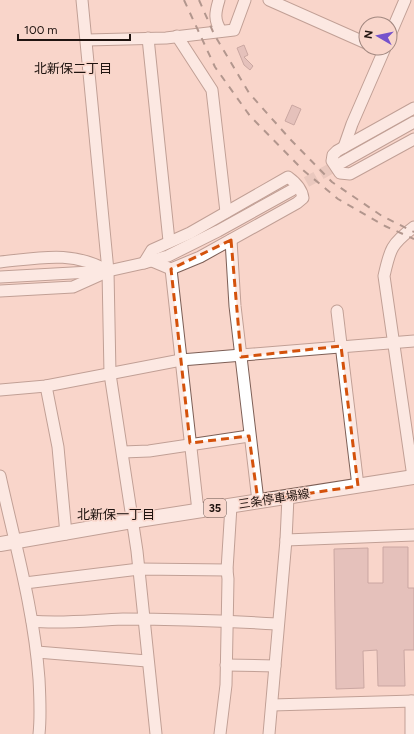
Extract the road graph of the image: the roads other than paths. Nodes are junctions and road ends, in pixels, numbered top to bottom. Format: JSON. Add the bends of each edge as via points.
{"nodes":[{"id":1,"x":82,"y":0,"type":"edge"},
{"id":2,"x":219,"y":0,"type":"edge"},
{"id":3,"x":245,"y":0,"type":"edge"},
{"id":4,"x":268,"y":0,"type":"edge"},
{"id":5,"x":405,"y":0,"type":"edge"},
{"id":6,"x":398,"y":16,"type":"edge"},
{"id":7,"x":221,"y":31,"type":"junction"},
{"id":8,"x":177,"y":36,"type":"junction"},
{"id":9,"x":148,"y":38,"type":"junction"},
{"id":10,"x":358,"y":39,"type":"edge"},
{"id":11,"x":87,"y":40,"type":"junction"},
{"id":12,"x":379,"y":56,"type":"edge"},
{"id":13,"x":414,"y":108,"type":"edge"},
{"id":14,"x":414,"y":122,"type":"edge"},
{"id":15,"x":414,"y":139,"type":"edge"},
{"id":16,"x":344,"y":147,"type":"junction"},
{"id":17,"x":342,"y":163,"type":"tunnel mouth"},
{"id":18,"x":292,"y":190,"type":"tunnel mouth"},
{"id":19,"x":226,"y":212,"type":"junction"},
{"id":20,"x":414,"y":227,"type":"edge"},
{"id":21,"x":231,"y":240,"type":"junction"},
{"id":22,"x":169,"y":241,"type":"junction"},
{"id":23,"x":0,"y":262,"type":"edge"},
{"id":24,"x":148,"y":262,"type":"junction"},
{"id":25,"x":171,"y":269,"type":"junction"},
{"id":26,"x":108,"y":272,"type":"junction"},
{"id":27,"x":0,"y":277,"type":"edge"},
{"id":28,"x":0,"y":291,"type":"edge"},
{"id":29,"x":337,"y":311,"type":"dead end"},
{"id":30,"x":414,"y":341,"type":"edge"},
{"id":31,"x":394,"y":343,"type":"junction"},
{"id":32,"x":341,"y":346,"type":"junction"},
{"id":33,"x":241,"y":355,"type":"junction"},
{"id":34,"x":181,"y":360,"type":"junction"},
{"id":35,"x":110,"y":374,"type":"junction"},
{"id":36,"x":46,"y":386,"type":"junction"},
{"id":37,"x":0,"y":390,"type":"edge"},
{"id":38,"x":250,"y":436,"type":"junction"},
{"id":39,"x":190,"y":444,"type":"junction"},
{"id":40,"x":123,"y":452,"type":"junction"},
{"id":41,"x":0,"y":476,"type":"edge"},
{"id":42,"x":414,"y":477,"type":"edge"},
{"id":43,"x":358,"y":486,"type":"junction"},
{"id":44,"x":288,"y":497,"type":"junction"},
{"id":45,"x":258,"y":501,"type":"junction"},
{"id":46,"x":231,"y":506,"type":"junction"},
{"id":47,"x":198,"y":511,"type":"junction"},
{"id":48,"x":132,"y":521,"type":"junction"},
{"id":49,"x":66,"y":534,"type":"junction"},
{"id":50,"x":414,"y":535,"type":"edge"},
{"id":51,"x":286,"y":540,"type":"junction"},
{"id":52,"x":9,"y":543,"type":"edge"},
{"id":53,"x":139,"y":569,"type":"junction"},
{"id":54,"x":227,"y":570,"type":"junction"},
{"id":55,"x":25,"y":584,"type":"junction"},
{"id":56,"x":144,"y":619,"type":"junction"},
{"id":57,"x":32,"y":621,"type":"junction"},
{"id":58,"x":226,"y":621,"type":"junction"},
{"id":59,"x":278,"y":624,"type":"junction"},
{"id":60,"x":37,"y":652,"type":"junction"},
{"id":61,"x":147,"y":661,"type":"junction"},
{"id":62,"x":226,"y":665,"type":"junction"},
{"id":63,"x":275,"y":666,"type":"junction"},
{"id":64,"x":412,"y":701,"type":"edge"},
{"id":65,"x":272,"y":705,"type":"junction"},
{"id":66,"x":39,"y":734,"type":"edge"},
{"id":67,"x":156,"y":734,"type":"edge"},
{"id":68,"x":220,"y":734,"type":"edge"},
{"id":69,"x":269,"y":734,"type":"edge"},
{"id":70,"x":411,"y":734,"type":"edge"}],
"edges":[{"from":1,"to":11,"type":"street"},
{"from":2,"to":7,"type":"street","via":[[215,14]]},
{"from":3,"to":7,"type":"street","via":[[234,30]]},
{"from":4,"to":10,"type":"street"},
{"from":5,"to":6,"type":"street"},
{"from":7,"to":8,"type":"street"},
{"from":8,"to":9,"type":"street"},
{"from":8,"to":19,"type":"street","via":[[212,90]]},
{"from":9,"to":11,"type":"street"},
{"from":9,"to":22,"type":"street"},
{"from":11,"to":26,"type":"street"},
{"from":12,"to":16,"type":"street"},
{"from":13,"to":16,"type":"street"},
{"from":14,"to":17,"type":"street"},
{"from":15,"to":16,"type":"street","via":[[344,175],[332,161],[333,155]]},
{"from":18,"to":24,"type":"street","via":[[168,256]]},
{"from":19,"to":21,"type":"street","via":[[288,177],[303,192],[303,198],[297,203]]},
{"from":19,"to":22,"type":"street","via":[[190,233]]},
{"from":20,"to":31,"type":"street","via":[[398,239],[390,251],[384,276]]},
{"from":21,"to":25,"type":"street"},
{"from":21,"to":33,"type":"street"},
{"from":22,"to":24,"type":"street","via":[[152,250]]},
{"from":23,"to":26,"type":"street","via":[[64,256],[93,263]]},
{"from":24,"to":25,"type":"street"},
{"from":24,"to":26,"type":"street"},
{"from":25,"to":34,"type":"street"},
{"from":26,"to":27,"type":"street"},
{"from":26,"to":28,"type":"street","via":[[73,287]]},
{"from":26,"to":35,"type":"street"},
{"from":29,"to":32,"type":"street"},
{"from":30,"to":31,"type":"street"},
{"from":31,"to":32,"type":"street"},
{"from":31,"to":42,"type":"street"},
{"from":32,"to":33,"type":"street"},
{"from":32,"to":43,"type":"street"},
{"from":33,"to":34,"type":"street"},
{"from":33,"to":38,"type":"street"},
{"from":34,"to":35,"type":"street"},
{"from":34,"to":39,"type":"street"},
{"from":35,"to":36,"type":"street"},
{"from":35,"to":40,"type":"street"},
{"from":36,"to":37,"type":"street"},
{"from":36,"to":49,"type":"street","via":[[58,447]]},
{"from":38,"to":39,"type":"street"},
{"from":38,"to":45,"type":"street"},
{"from":39,"to":40,"type":"street"},
{"from":39,"to":47,"type":"street"},
{"from":40,"to":48,"type":"street"},
{"from":41,"to":52,"type":"street"},
{"from":42,"to":43,"type":"main road","name":"三条停車場線","number":"35"},
{"from":43,"to":44,"type":"main road","name":"三条停車場線","number":"35"},
{"from":44,"to":45,"type":"main road","name":"三条停車場線","number":"35"},
{"from":44,"to":51,"type":"street"},
{"from":45,"to":46,"type":"main road","name":"三条停車場線","number":"35"},
{"from":46,"to":47,"type":"main road","name":"三条停車場線","number":"35"},
{"from":46,"to":54,"type":"street"},
{"from":47,"to":48,"type":"main road","name":"三条停車場線","number":"35"},
{"from":48,"to":49,"type":"main road","name":"三条停車場線","number":"35"},
{"from":48,"to":53,"type":"street"},
{"from":49,"to":52,"type":"main road","name":"三条停車場線","number":"35"},
{"from":50,"to":51,"type":"street"},
{"from":51,"to":59,"type":"street"},
{"from":52,"to":55,"type":"street"},
{"from":53,"to":54,"type":"street"},
{"from":53,"to":55,"type":"street"},
{"from":53,"to":56,"type":"street"},
{"from":54,"to":58,"type":"street"},
{"from":55,"to":57,"type":"street"},
{"from":56,"to":57,"type":"street"},
{"from":56,"to":58,"type":"street"},
{"from":56,"to":61,"type":"street"},
{"from":57,"to":60,"type":"street"},
{"from":58,"to":59,"type":"street"},
{"from":58,"to":62,"type":"street"},
{"from":59,"to":63,"type":"street"},
{"from":60,"to":61,"type":"street"},
{"from":60,"to":66,"type":"street","via":[[41,717]]},
{"from":61,"to":67,"type":"street"},
{"from":62,"to":63,"type":"street"},
{"from":62,"to":68,"type":"street"},
{"from":63,"to":65,"type":"street"},
{"from":64,"to":65,"type":"street"},
{"from":64,"to":70,"type":"street"},
{"from":65,"to":69,"type":"street"}]}
